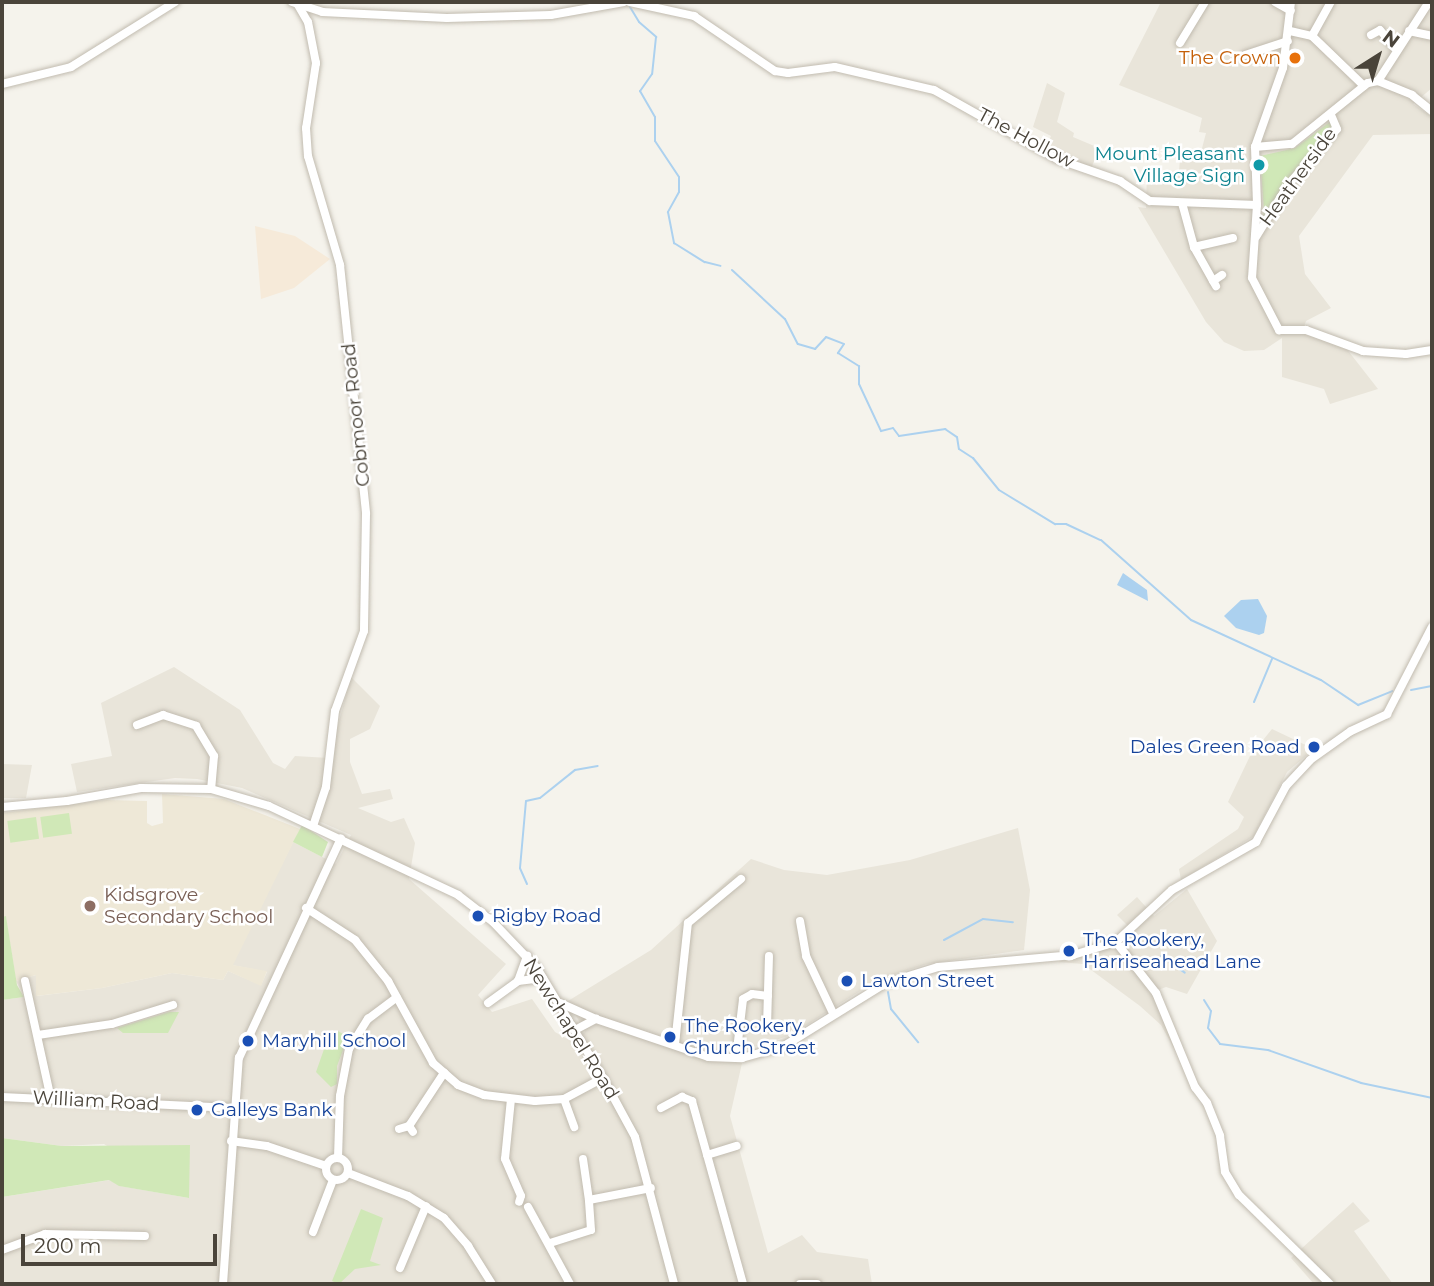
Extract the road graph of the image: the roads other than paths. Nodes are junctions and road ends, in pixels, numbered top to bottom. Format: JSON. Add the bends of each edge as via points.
{"nodes":[{"id":1,"x":175,"y":2,"type":"edge"},
{"id":2,"x":624,"y":2,"type":"edge"},
{"id":3,"x":630,"y":2,"type":"edge"},
{"id":4,"x":1205,"y":2,"type":"edge"},
{"id":5,"x":1275,"y":2,"type":"edge"},
{"id":6,"x":1331,"y":2,"type":"edge"},
{"id":7,"x":1429,"y":2,"type":"edge"},
{"id":8,"x":295,"y":3,"type":"edge"},
{"id":9,"x":1291,"y":6,"type":"edge"},
{"id":10,"x":1290,"y":31,"type":"junction"},
{"id":11,"x":1409,"y":31,"type":"junction"},
{"id":12,"x":1370,"y":35,"type":"dead end"},
{"id":13,"x":1312,"y":36,"type":"junction"},
{"id":14,"x":1432,"y":36,"type":"edge"},
{"id":15,"x":1288,"y":41,"type":"junction"},
{"id":16,"x":1180,"y":43,"type":"dead end"},
{"id":17,"x":1397,"y":50,"type":"junction"},
{"id":18,"x":1245,"y":55,"type":"dead end"},
{"id":19,"x":1378,"y":81,"type":"junction"},
{"id":20,"x":2,"y":84,"type":"edge"},
{"id":21,"x":1364,"y":86,"type":"junction"},
{"id":22,"x":1432,"y":111,"type":"edge"},
{"id":23,"x":1331,"y":115,"type":"junction"},
{"id":24,"x":1255,"y":147,"type":"junction"},
{"id":25,"x":1182,"y":204,"type":"junction"},
{"id":26,"x":1257,"y":205,"type":"junction"},
{"id":27,"x":1233,"y":238,"type":"dead end"},
{"id":28,"x":1254,"y":240,"type":"junction"},
{"id":29,"x":1194,"y":247,"type":"junction"},
{"id":30,"x":1222,"y":275,"type":"dead end"},
{"id":31,"x":1432,"y":349,"type":"edge"},
{"id":32,"x":1432,"y":627,"type":"edge"},
{"id":33,"x":135,"y":726,"type":"dead end"},
{"id":34,"x":211,"y":789,"type":"junction"},
{"id":35,"x":2,"y":807,"type":"edge"},
{"id":36,"x":313,"y":826,"type":"junction"},
{"id":37,"x":341,"y":838,"type":"junction"},
{"id":38,"x":741,"y":879,"type":"dead end"},
{"id":39,"x":306,"y":908,"type":"junction"},
{"id":40,"x":800,"y":921,"type":"dead end"},
{"id":41,"x":1116,"y":942,"type":"junction"},
{"id":42,"x":527,"y":956,"type":"junction"},
{"id":43,"x":769,"y":956,"type":"dead end"},
{"id":44,"x":543,"y":978,"type":"junction"},
{"id":45,"x":25,"y":981,"type":"dead end"},
{"id":46,"x":518,"y":981,"type":"junction"},
{"id":47,"x":768,"y":996,"type":"junction"},
{"id":48,"x":397,"y":997,"type":"junction"},
{"id":49,"x":558,"y":1002,"type":"junction"},
{"id":50,"x":488,"y":1003,"type":"dead end"},
{"id":51,"x":173,"y":1005,"type":"dead end"},
{"id":52,"x":833,"y":1013,"type":"junction"},
{"id":53,"x":596,"y":1019,"type":"junction"},
{"id":54,"x":767,"y":1027,"type":"dead end"},
{"id":55,"x":575,"y":1030,"type":"junction"},
{"id":56,"x":38,"y":1035,"type":"junction"},
{"id":57,"x":675,"y":1044,"type":"junction"},
{"id":58,"x":736,"y":1058,"type":"junction"},
{"id":59,"x":444,"y":1073,"type":"junction"},
{"id":60,"x":603,"y":1078,"type":"junction"},
{"id":61,"x":2,"y":1097,"type":"edge"},
{"id":62,"x":51,"y":1099,"type":"junction"},
{"id":63,"x":511,"y":1099,"type":"junction"},
{"id":64,"x":564,"y":1099,"type":"junction"},
{"id":65,"x":233,"y":1108,"type":"junction"},
{"id":66,"x":661,"y":1108,"type":"dead end"},
{"id":67,"x":574,"y":1126,"type":"dead end"},
{"id":68,"x":399,"y":1129,"type":"dead end"},
{"id":69,"x":231,"y":1141,"type":"junction"},
{"id":70,"x":737,"y":1146,"type":"dead end"},
{"id":71,"x":707,"y":1155,"type":"junction"},
{"id":72,"x":338,"y":1158,"type":"junction"},
{"id":73,"x":583,"y":1159,"type":"dead end"},
{"id":74,"x":326,"y":1166,"type":"junction"},
{"id":75,"x":348,"y":1173,"type":"junction"},
{"id":76,"x":333,"y":1180,"type":"junction"},
{"id":77,"x":651,"y":1188,"type":"junction"},
{"id":78,"x":589,"y":1200,"type":"junction"},
{"id":79,"x":519,"y":1202,"type":"dead end"},
{"id":80,"x":426,"y":1206,"type":"junction"},
{"id":81,"x":528,"y":1206,"type":"dead end"},
{"id":82,"x":313,"y":1232,"type":"dead end"},
{"id":83,"x":145,"y":1236,"type":"dead end"},
{"id":84,"x":550,"y":1243,"type":"junction"},
{"id":85,"x":2,"y":1250,"type":"edge"},
{"id":86,"x":400,"y":1268,"type":"dead end"},
{"id":87,"x":223,"y":1284,"type":"edge"},
{"id":88,"x":492,"y":1284,"type":"edge"},
{"id":89,"x":570,"y":1284,"type":"edge"},
{"id":90,"x":663,"y":1284,"type":"edge"},
{"id":91,"x":674,"y":1284,"type":"edge"},
{"id":92,"x":743,"y":1284,"type":"edge"},
{"id":93,"x":800,"y":1284,"type":"edge"},
{"id":94,"x":817,"y":1284,"type":"edge"},
{"id":95,"x":1330,"y":1284,"type":"edge"}],
"edges":[{"from":1,"to":20,"type":"street","via":[[71,66]]},
{"from":2,"to":8,"type":"street","via":[[551,15],[447,18],[322,12]]},
{"from":3,"to":25,"type":"street","name":"The Hollow","via":[[694,16],[775,71],[835,67],[934,90],[1057,159],[1120,181],[1140,198]]},
{"from":4,"to":16,"type":"street"},
{"from":5,"to":9,"type":"street"},
{"from":6,"to":13,"type":"street"},
{"from":7,"to":11,"type":"street"},
{"from":8,"to":36,"type":"street","name":"Cobmoor Road","via":[[308,22],[316,63],[306,128],[308,156],[340,265],[366,514],[364,631],[335,711],[326,787]]},
{"from":9,"to":10,"type":"street"},
{"from":10,"to":13,"type":"street"},
{"from":10,"to":15,"type":"street"},
{"from":11,"to":14,"type":"street"},
{"from":11,"to":17,"type":"street"},
{"from":12,"to":17,"type":"street","via":[[1380,30]]},
{"from":13,"to":21,"type":"street"},
{"from":15,"to":18,"type":"street"},
{"from":15,"to":24,"type":"street"},
{"from":17,"to":19,"type":"street"},
{"from":19,"to":21,"type":"street"},
{"from":19,"to":22,"type":"street","via":[[1412,95]]},
{"from":21,"to":23,"type":"street"},
{"from":23,"to":24,"type":"street","via":[[1292,144]]},
{"from":23,"to":28,"type":"street","name":"Heatherside","via":[[1337,129],[1287,184]]},
{"from":24,"to":26,"type":"street"},
{"from":25,"to":26,"type":"street","name":"The Hollow"},
{"from":25,"to":29,"type":"street"},
{"from":26,"to":28,"type":"street"},
{"from":27,"to":29,"type":"street"},
{"from":28,"to":31,"type":"street","via":[[1252,278],[1279,330],[1306,330],[1363,351],[1406,354]]},
{"from":29,"to":30,"type":"street","via":[[1214,283]]},
{"from":32,"to":41,"type":"street","via":[[1387,714],[1351,731],[1296,771],[1256,842],[1172,890]]},
{"from":33,"to":34,"type":"street","via":[[163,715],[196,726],[214,756]]},
{"from":34,"to":35,"type":"street","name":"Newchapel Road","via":[[141,788]]},
{"from":34,"to":36,"type":"street","name":"Newchapel Road"},
{"from":36,"to":37,"type":"street","name":"Newchapel Road"},
{"from":37,"to":39,"type":"street"},
{"from":37,"to":42,"type":"street","name":"Newchapel Road","via":[[442,885],[493,922]]},
{"from":38,"to":57,"type":"street","via":[[688,923]]},
{"from":39,"to":48,"type":"street","via":[[355,940]]},
{"from":39,"to":65,"type":"street","via":[[248,1029]]},
{"from":40,"to":52,"type":"street","via":[[806,956]]},
{"from":41,"to":52,"type":"street","via":[[1073,956],[938,967],[868,990]]},
{"from":41,"to":95,"type":"street","via":[[1144,972],[1195,1087],[1207,1103],[1220,1136],[1225,1172],[1239,1195]]},
{"from":42,"to":44,"type":"street","name":"Newchapel Road"},
{"from":42,"to":46,"type":"street"},
{"from":43,"to":47,"type":"street"},
{"from":44,"to":46,"type":"street"},
{"from":44,"to":49,"type":"street","name":"Newchapel Road"},
{"from":45,"to":56,"type":"street"},
{"from":46,"to":50,"type":"street"},
{"from":47,"to":54,"type":"street"},
{"from":47,"to":58,"type":"street","via":[[752,994],[743,999]]},
{"from":48,"to":59,"type":"street","via":[[420,1043]]},
{"from":48,"to":72,"type":"street","via":[[368,1019],[349,1049],[340,1096]]},
{"from":49,"to":53,"type":"street"},
{"from":49,"to":55,"type":"street","name":"Newchapel Road"},
{"from":51,"to":56,"type":"street","via":[[112,1024]]},
{"from":52,"to":58,"type":"street","via":[[768,1053]]},
{"from":53,"to":55,"type":"street"},
{"from":53,"to":57,"type":"street"},
{"from":55,"to":60,"type":"street","name":"Newchapel Road"},
{"from":56,"to":62,"type":"street"},
{"from":57,"to":58,"type":"street","via":[[708,1057]]},
{"from":59,"to":63,"type":"street","via":[[470,1091]]},
{"from":59,"to":68,"type":"street","via":[[411,1129]]},
{"from":60,"to":64,"type":"street"},
{"from":60,"to":77,"type":"street","name":"Newchapel Road","via":[[635,1136]]},
{"from":61,"to":62,"type":"street","name":"William Road"},
{"from":62,"to":65,"type":"street","name":"William Road"},
{"from":63,"to":64,"type":"street"},
{"from":63,"to":79,"type":"street","via":[[505,1159],[521,1196]]},
{"from":64,"to":67,"type":"street"},
{"from":65,"to":69,"type":"street"},
{"from":66,"to":71,"type":"street","via":[[682,1097],[692,1101]]},
{"from":69,"to":74,"type":"street","via":[[267,1146]]},
{"from":69,"to":87,"type":"street"},
{"from":70,"to":71,"type":"street"},
{"from":71,"to":92,"type":"street"},
{"from":72,"to":74,"type":"street"},
{"from":72,"to":75,"type":"street","via":[[347,1163]]},
{"from":73,"to":78,"type":"street"},
{"from":74,"to":76,"type":"street"},
{"from":75,"to":76,"type":"street"},
{"from":75,"to":80,"type":"street"},
{"from":76,"to":82,"type":"street"},
{"from":77,"to":78,"type":"street"},
{"from":77,"to":91,"type":"street","name":"Newchapel Road"},
{"from":78,"to":84,"type":"street","via":[[591,1230]]},
{"from":80,"to":86,"type":"street"},
{"from":80,"to":88,"type":"street","via":[[458,1233]]},
{"from":81,"to":84,"type":"street"},
{"from":83,"to":85,"type":"street","via":[[45,1234]]},
{"from":84,"to":89,"type":"street"},
{"from":90,"to":91,"type":"street"},
{"from":93,"to":94,"type":"street"}]}
